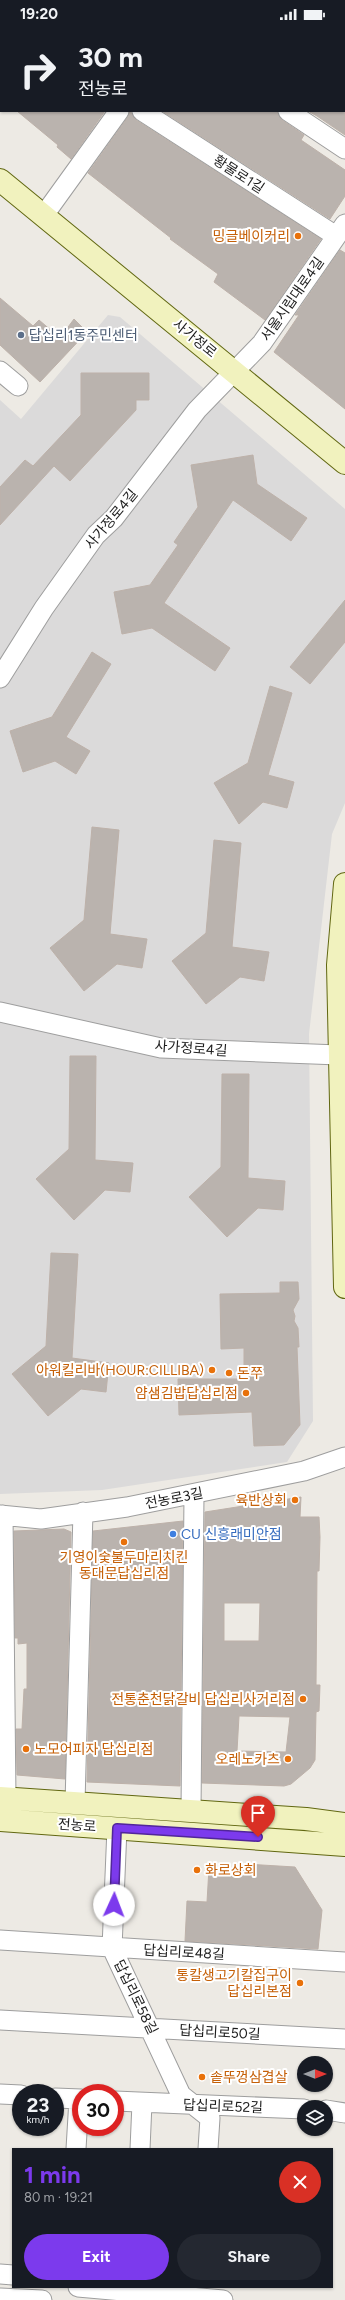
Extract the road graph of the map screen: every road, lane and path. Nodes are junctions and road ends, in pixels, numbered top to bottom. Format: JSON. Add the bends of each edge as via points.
{"nodes":[{"id":1,"x":118,"y":112,"type":"edge"},
{"id":2,"x":144,"y":112,"type":"edge"},
{"id":3,"x":290,"y":112,"type":"edge"},
{"id":4,"x":345,"y":149,"type":"edge"},
{"id":5,"x":0,"y":180,"type":"edge"},
{"id":6,"x":44,"y":215,"type":"junction"},
{"id":7,"x":340,"y":230,"type":"edge"},
{"id":8,"x":0,"y":371,"type":"edge"},
{"id":9,"x":235,"y":371,"type":"junction"},
{"id":10,"x":18,"y":386,"type":"dead end"},
{"id":11,"x":345,"y":463,"type":"edge"},
{"id":12,"x":0,"y":678,"type":"edge"},
{"id":13,"x":345,"y":884,"type":"edge"},
{"id":14,"x":0,"y":1012,"type":"edge"},
{"id":15,"x":339,"y":1055,"type":"junction"},
{"id":16,"x":345,"y":1252,"type":"edge"},
{"id":17,"x":345,"y":1287,"type":"edge"},
{"id":18,"x":345,"y":1457,"type":"edge"},
{"id":19,"x":194,"y":1495,"type":"junction"},
{"id":20,"x":83,"y":1512,"type":"junction"},
{"id":21,"x":2,"y":1515,"type":"edge"},
{"id":22,"x":3,"y":1799,"type":"edge"},
{"id":23,"x":75,"y":1803,"type":"junction"},
{"id":24,"x":191,"y":1811,"type":"junction"},
{"id":25,"x":0,"y":1820,"type":"edge"},
{"id":26,"x":345,"y":1824,"type":"edge"},
{"id":27,"x":117,"y":1828,"type":"junction"},
{"id":28,"x":345,"y":1845,"type":"edge"},
{"id":29,"x":0,"y":1940,"type":"edge"},
{"id":30,"x":112,"y":1948,"type":"junction"},
{"id":31,"x":345,"y":1962,"type":"edge"},
{"id":32,"x":0,"y":2020,"type":"edge"},
{"id":33,"x":151,"y":2028,"type":"junction"},
{"id":34,"x":345,"y":2039,"type":"edge"},
{"id":35,"x":0,"y":2094,"type":"edge"},
{"id":36,"x":12,"y":2095,"type":"edge"},
{"id":37,"x":124,"y":2102,"type":"edge"},
{"id":38,"x":142,"y":2103,"type":"junction"},
{"id":39,"x":194,"y":2104,"type":"junction"},
{"id":40,"x":297,"y":2109,"type":"edge"},
{"id":41,"x":333,"y":2111,"type":"edge"},
{"id":42,"x":345,"y":2113,"type":"edge"},
{"id":43,"x":77,"y":2136,"type":"edge"},
{"id":44,"x":76,"y":2148,"type":"edge"},
{"id":45,"x":140,"y":2148,"type":"edge"},
{"id":46,"x":208,"y":2148,"type":"edge"},
{"id":47,"x":0,"y":2274,"type":"edge"},
{"id":48,"x":12,"y":2275,"type":"edge"},
{"id":49,"x":77,"y":2288,"type":"edge"},
{"id":50,"x":95,"y":2288,"type":"edge"},
{"id":51,"x":131,"y":2290,"type":"edge"},
{"id":52,"x":200,"y":2294,"type":"edge"},
{"id":53,"x":0,"y":2298,"type":"edge"},
{"id":54,"x":42,"y":2300,"type":"edge"},
{"id":55,"x":76,"y":2300,"type":"edge"},
{"id":56,"x":223,"y":2300,"type":"edge"}],
"edges":[{"from":1,"to":6,"type":"street"},
{"from":2,"to":7,"type":"street","name":"황물로1길"},
{"from":3,"to":4,"type":"street"},
{"from":5,"to":6,"type":"main road","name":"사가정로"},
{"from":6,"to":9,"type":"main road","name":"사가정로"},
{"from":7,"to":9,"type":"street","name":"서울시립대로4길","via":[[262,343]]},
{"from":8,"to":10,"type":"street"},
{"from":9,"to":11,"type":"main road","name":"사가정로"},
{"from":9,"to":12,"type":"street","name":"사가정로4길","via":[[198,410],[114,518],[96,535],[44,608]]},
{"from":13,"to":15,"type":"main road","via":[[338,965]]},
{"from":14,"to":15,"type":"street","name":"사가정로4길","via":[[160,1048]]},
{"from":15,"to":16,"type":"main road"},
{"from":16,"to":17,"type":"main road"},
{"from":18,"to":19,"type":"street","name":"전농로3길","via":[[304,1471]]},
{"from":19,"to":20,"type":"street","name":"전농로3길"},
{"from":19,"to":24,"type":"street"},
{"from":20,"to":21,"type":"street","name":"전농로3길","via":[[41,1519]]},
{"from":20,"to":23,"type":"street","name":"전농로"},
{"from":21,"to":22,"type":"street","name":"전농로"},
{"from":22,"to":23,"type":"main road","name":"전농로"},
{"from":23,"to":24,"type":"main road","name":"전농로"},
{"from":24,"to":26,"type":"main road","name":"전농로"},
{"from":25,"to":27,"type":"main road","name":"전농로"},
{"from":27,"to":28,"type":"main road","name":"전농로"},
{"from":27,"to":30,"type":"street","name":"답십리로58길"},
{"from":29,"to":30,"type":"street","name":"답십리로48길"},
{"from":30,"to":31,"type":"street","name":"답십리로48길"},
{"from":30,"to":33,"type":"street","name":"답십리로58길"},
{"from":32,"to":33,"type":"street","name":"답십리로50길"},
{"from":33,"to":34,"type":"street","name":"답십리로50길"},
{"from":33,"to":39,"type":"street","name":"답십리로58길","via":[[181,2095]]},
{"from":35,"to":36,"type":"street"},
{"from":37,"to":38,"type":"street","name":"답십리로52길"},
{"from":38,"to":39,"type":"street","name":"답십리로52길"},
{"from":38,"to":45,"type":"street"},
{"from":39,"to":40,"type":"street","name":"답십리로52길"},
{"from":39,"to":46,"type":"street","name":"답십리로58길","via":[[210,2118]]},
{"from":41,"to":42,"type":"street"},
{"from":43,"to":44,"type":"street"},
{"from":47,"to":48,"type":"street"},
{"from":49,"to":55,"type":"street"},
{"from":50,"to":51,"type":"street"},
{"from":51,"to":52,"type":"street"},
{"from":52,"to":56,"type":"street"},
{"from":53,"to":54,"type":"street"}]}
